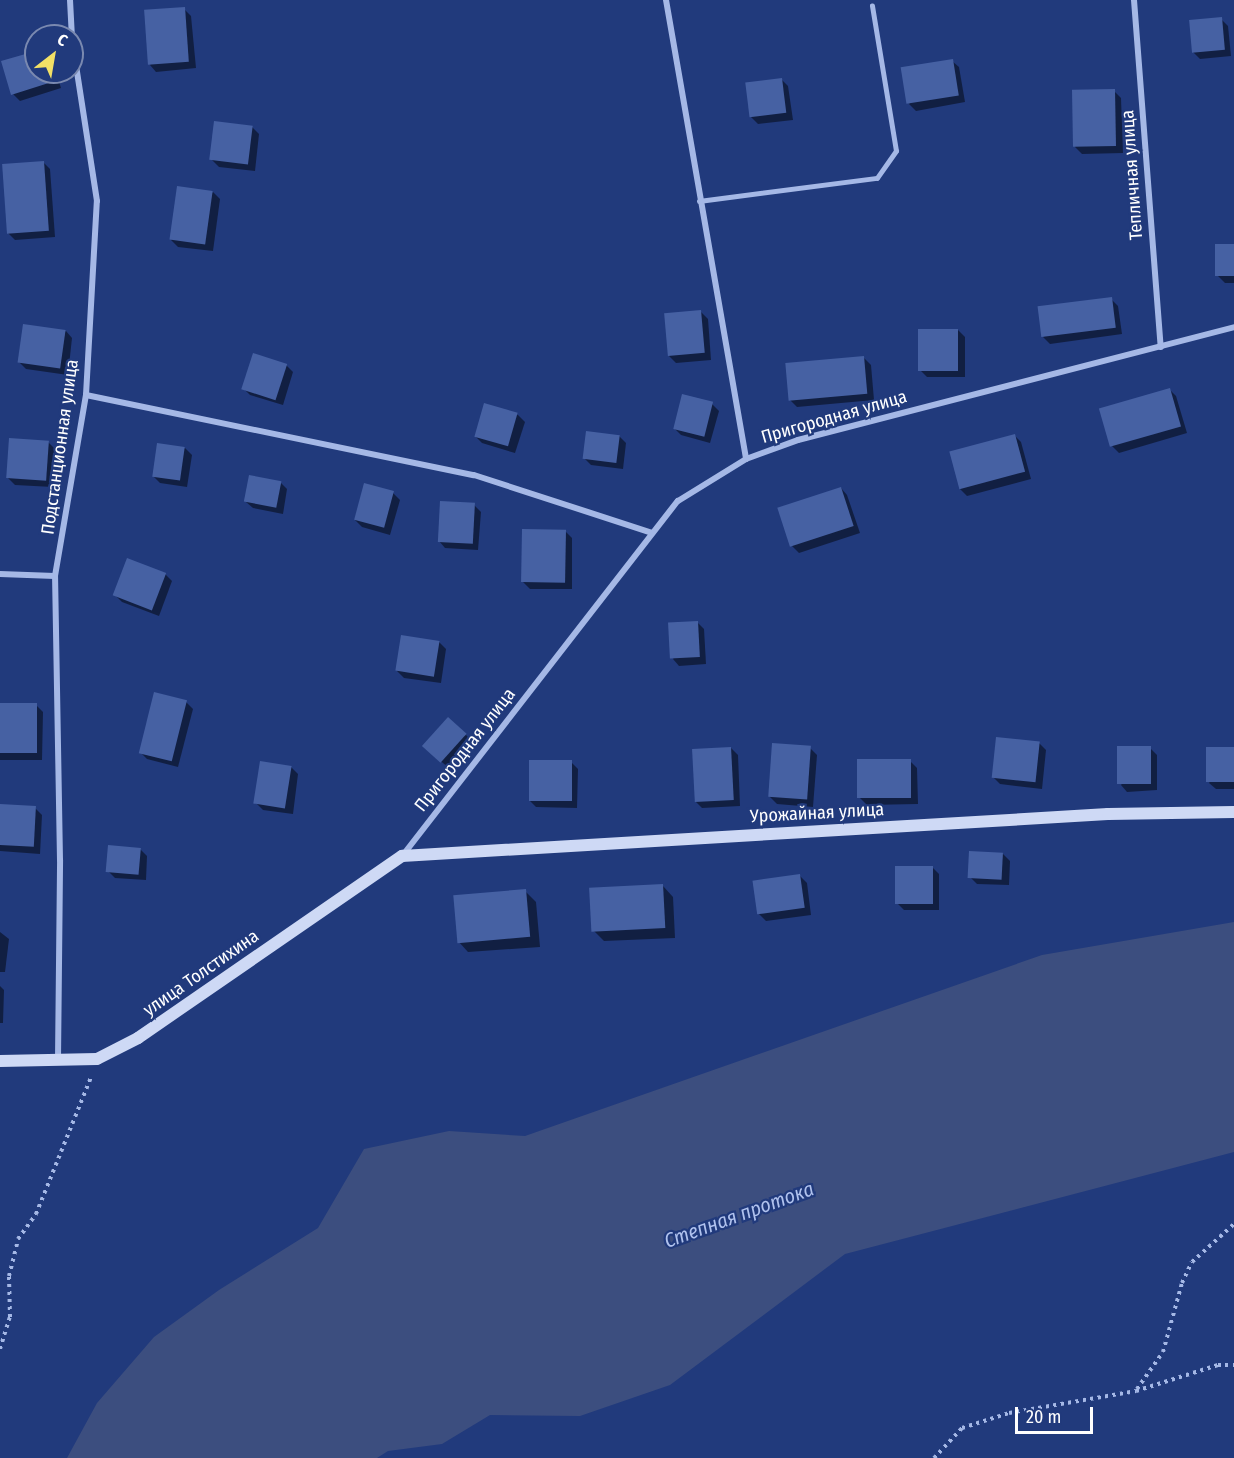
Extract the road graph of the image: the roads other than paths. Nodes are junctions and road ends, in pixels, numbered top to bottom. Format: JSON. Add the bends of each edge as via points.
{"nodes":[{"id":1,"x":70,"y":0,"type":"edge"},
{"id":2,"x":666,"y":0,"type":"edge"},
{"id":3,"x":1134,"y":0,"type":"edge"},
{"id":4,"x":872,"y":6,"type":"dead end"},
{"id":5,"x":71,"y":24,"type":"edge"},
{"id":6,"x":79,"y":84,"type":"edge"},
{"id":7,"x":699,"y":201,"type":"junction"},
{"id":8,"x":1234,"y":327,"type":"edge"},
{"id":9,"x":1161,"y":347,"type":"junction"},
{"id":10,"x":86,"y":395,"type":"junction"},
{"id":11,"x":746,"y":459,"type":"junction"},
{"id":12,"x":652,"y":533,"type":"junction"},
{"id":13,"x":0,"y":574,"type":"edge"},
{"id":14,"x":55,"y":576,"type":"junction"},
{"id":15,"x":1234,"y":812,"type":"edge"},
{"id":16,"x":402,"y":856,"type":"junction"},
{"id":17,"x":58,"y":1060,"type":"junction"},
{"id":18,"x":0,"y":1061,"type":"edge"}],
"edges":[{"from":1,"to":5,"type":"street","name":"Подстанционная улица"},
{"from":2,"to":7,"type":"street"},
{"from":3,"to":9,"type":"street","name":"Тепличная улица"},
{"from":4,"to":7,"type":"lane","via":[[896,151],[877,178]]},
{"from":6,"to":10,"type":"street","name":"Подстанционная улица","via":[[97,201]]},
{"from":7,"to":11,"type":"street"},
{"from":8,"to":9,"type":"street","name":"Пригородная улица"},
{"from":9,"to":11,"type":"street","name":"Пригородная улица","via":[[798,440]]},
{"from":10,"to":12,"type":"street","via":[[474,476]]},
{"from":10,"to":14,"type":"street","name":"Подстанционная улица"},
{"from":11,"to":12,"type":"street","name":"Пригородная улица","via":[[678,501]]},
{"from":12,"to":16,"type":"street","name":"Пригородная улица"},
{"from":13,"to":14,"type":"street"},
{"from":14,"to":17,"type":"street","name":"Подстанционная улица","via":[[60,860]]},
{"from":15,"to":16,"type":"street","name":"Урожайная улица","via":[[1096,814]]},
{"from":16,"to":17,"type":"street","name":"улица Толстихина","via":[[138,1038],[97,1059]]},
{"from":17,"to":18,"type":"street","name":"улица Толстихина"}]}
